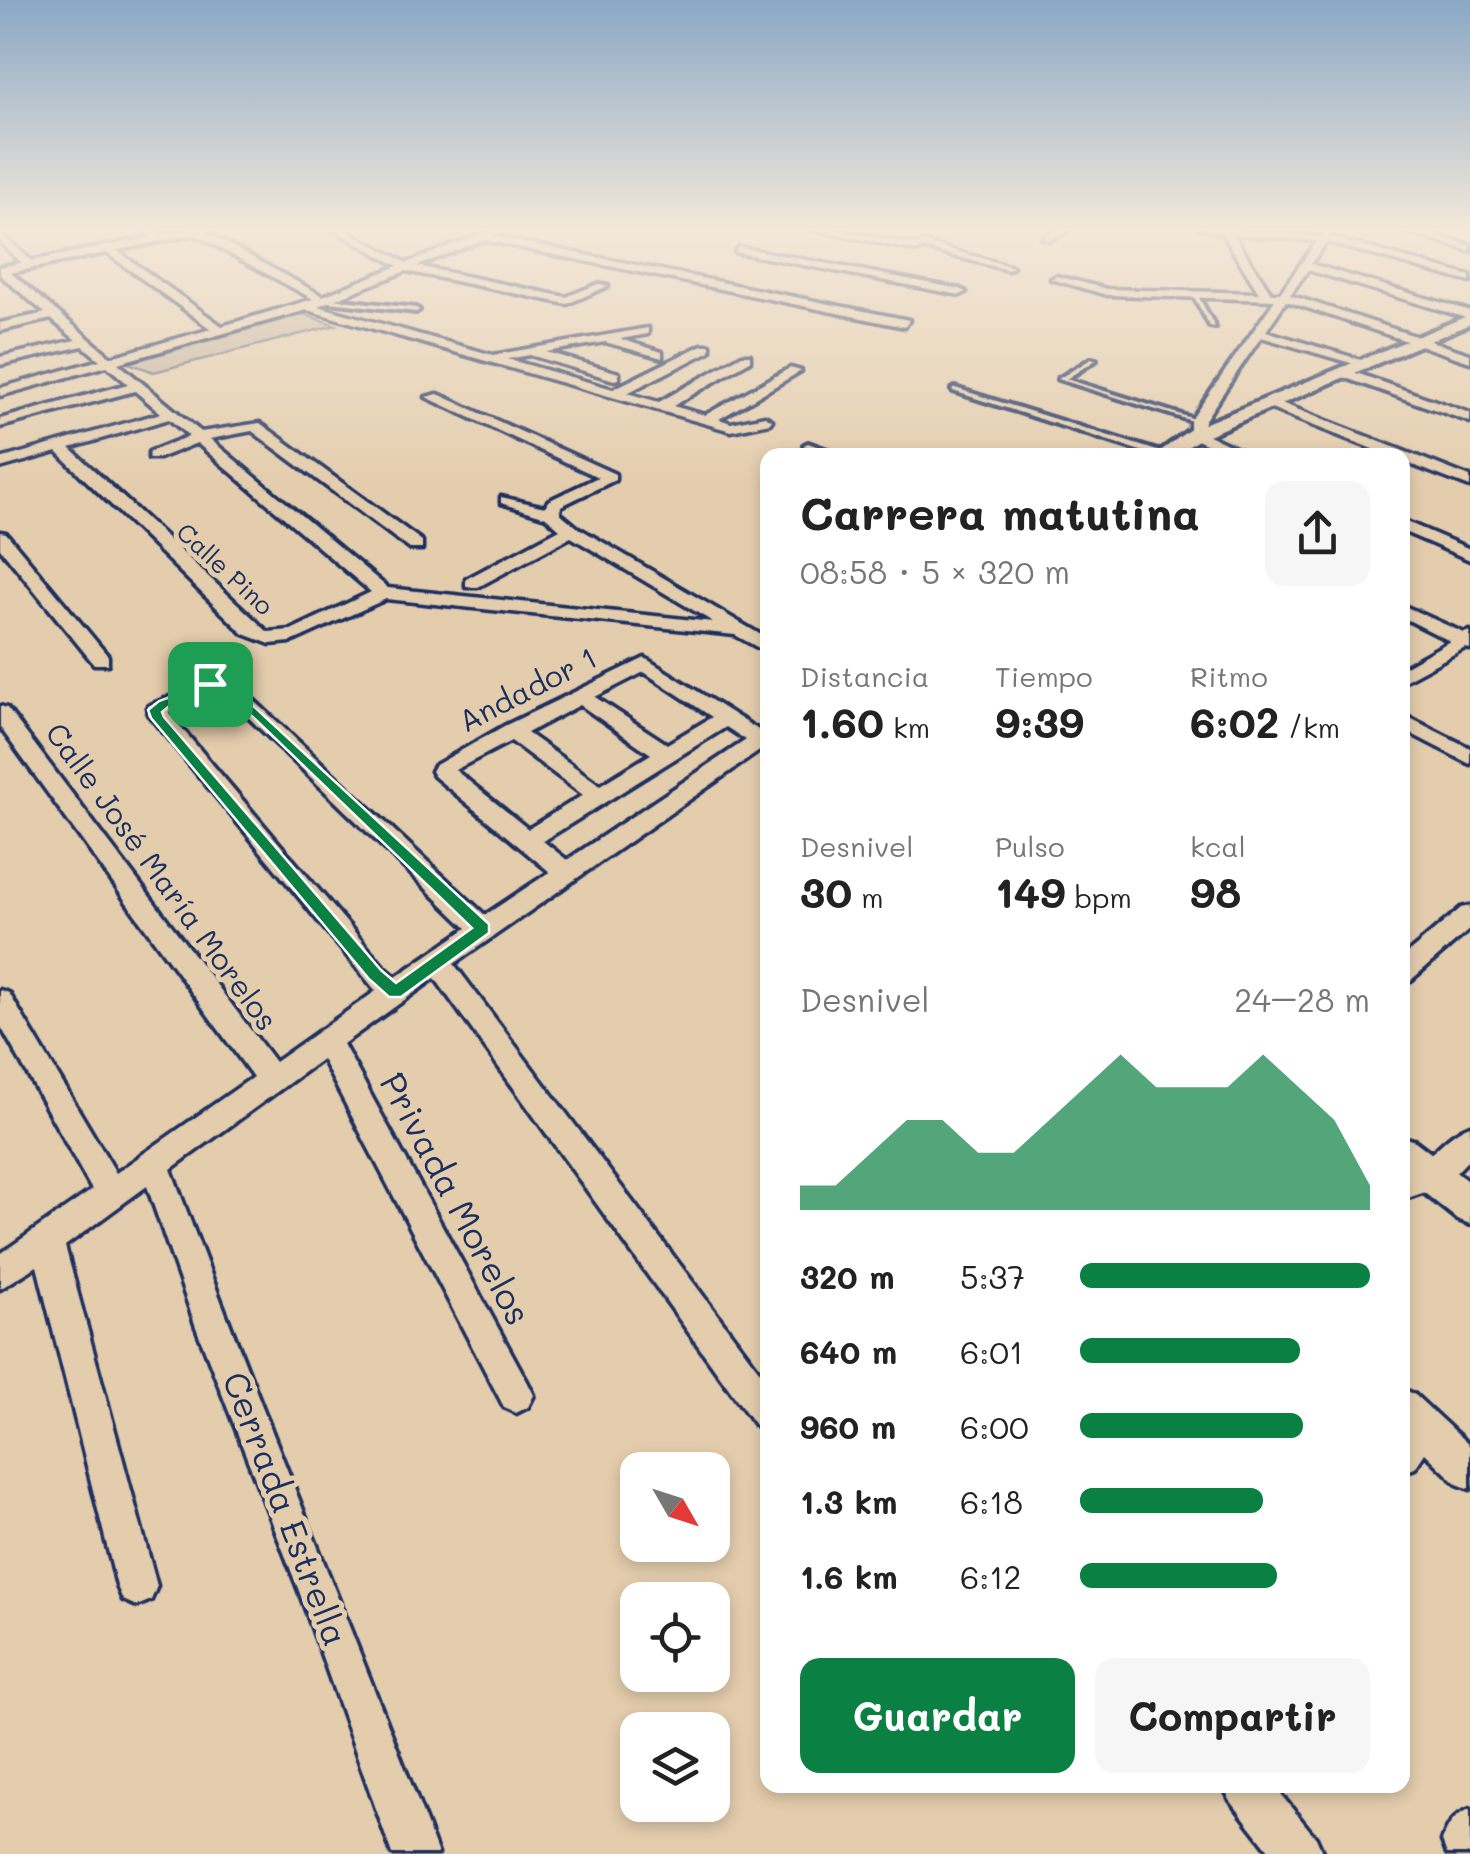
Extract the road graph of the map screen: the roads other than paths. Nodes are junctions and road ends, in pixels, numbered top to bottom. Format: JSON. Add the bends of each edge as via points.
{"nodes":[{"id":1,"x":52,"y":315,"type":"joint"},
{"id":2,"x":199,"y":315,"type":"edge"},
{"id":3,"x":278,"y":315,"type":"edge"},
{"id":4,"x":336,"y":315,"type":"edge"},
{"id":5,"x":862,"y":315,"type":"edge"},
{"id":6,"x":1207,"y":315,"type":"edge"},
{"id":7,"x":1274,"y":315,"type":"edge"},
{"id":8,"x":1339,"y":315,"type":"edge"},
{"id":9,"x":1470,"y":317,"type":"edge"},
{"id":10,"x":905,"y":323,"type":"dead end"},
{"id":11,"x":1214,"y":326,"type":"dead end"},
{"id":12,"x":0,"y":327,"type":"edge"},
{"id":13,"x":644,"y":331,"type":"dead end"},
{"id":14,"x":221,"y":332,"type":"junction"},
{"id":15,"x":1260,"y":334,"type":"junction"},
{"id":16,"x":605,"y":338,"type":"junction"},
{"id":17,"x":1418,"y":341,"type":"junction"},
{"id":18,"x":82,"y":342,"type":"junction"},
{"id":19,"x":706,"y":348,"type":"dead end"},
{"id":20,"x":530,"y":351,"type":"junction"},
{"id":21,"x":658,"y":355,"type":"dead end"},
{"id":22,"x":488,"y":358,"type":"junction"},
{"id":23,"x":746,"y":358,"type":"dead end"},
{"id":24,"x":1470,"y":358,"type":"edge"},
{"id":25,"x":1093,"y":360,"type":"dead end"},
{"id":26,"x":0,"y":362,"type":"edge"},
{"id":27,"x":111,"y":363,"type":"junction"},
{"id":28,"x":1363,"y":365,"type":"junction"},
{"id":29,"x":795,"y":370,"type":"dead end"},
{"id":30,"x":1345,"y":373,"type":"junction"},
{"id":31,"x":614,"y":376,"type":"dead end"},
{"id":32,"x":136,"y":386,"type":"junction"},
{"id":33,"x":955,"y":390,"type":"dead end"},
{"id":34,"x":0,"y":392,"type":"edge"},
{"id":35,"x":614,"y":394,"type":"junction"},
{"id":36,"x":433,"y":397,"type":"dead end"},
{"id":37,"x":1271,"y":404,"type":"junction"},
{"id":38,"x":662,"y":407,"type":"junction"},
{"id":39,"x":172,"y":414,"type":"junction"},
{"id":40,"x":1470,"y":418,"type":"edge"},
{"id":41,"x":707,"y":420,"type":"junction"},
{"id":42,"x":765,"y":420,"type":"dead end"},
{"id":43,"x":0,"y":423,"type":"edge"},
{"id":44,"x":1196,"y":428,"type":"junction"},
{"id":45,"x":199,"y":437,"type":"junction"},
{"id":46,"x":808,"y":445,"type":"dead end"},
{"id":47,"x":60,"y":446,"type":"junction"},
{"id":48,"x":816,"y":448,"type":"edge"},
{"id":49,"x":1140,"y":448,"type":"edge"},
{"id":50,"x":1171,"y":448,"type":"edge"},
{"id":51,"x":1231,"y":448,"type":"edge"},
{"id":52,"x":1384,"y":448,"type":"edge"},
{"id":53,"x":154,"y":454,"type":"dead end"},
{"id":54,"x":1410,"y":458,"type":"edge"},
{"id":55,"x":0,"y":464,"type":"edge"},
{"id":56,"x":1470,"y":482,"type":"edge"},
{"id":57,"x":507,"y":500,"type":"dead end"},
{"id":58,"x":552,"y":514,"type":"junction"},
{"id":59,"x":1410,"y":529,"type":"edge"},
{"id":60,"x":572,"y":530,"type":"junction"},
{"id":61,"x":0,"y":537,"type":"edge"},
{"id":62,"x":416,"y":545,"type":"dead end"},
{"id":63,"x":1470,"y":555,"type":"edge"},
{"id":64,"x":472,"y":583,"type":"dead end"},
{"id":65,"x":383,"y":594,"type":"junction"},
{"id":66,"x":1410,"y":614,"type":"edge"},
{"id":67,"x":738,"y":630,"type":"junction"},
{"id":68,"x":1468,"y":640,"type":"edge"},
{"id":69,"x":760,"y":642,"type":"edge"},
{"id":70,"x":101,"y":660,"type":"dead end"},
{"id":71,"x":1410,"y":672,"type":"edge"},
{"id":72,"x":581,"y":698,"type":"junction"},
{"id":73,"x":0,"y":712,"type":"edge"},
{"id":74,"x":726,"y":718,"type":"junction"},
{"id":75,"x":1410,"y":724,"type":"edge"},
{"id":76,"x":510,"y":731,"type":"junction"},
{"id":77,"x":760,"y":735,"type":"edge"},
{"id":78,"x":760,"y":740,"type":"edge"},
{"id":79,"x":666,"y":753,"type":"junction"},
{"id":80,"x":1470,"y":757,"type":"edge"},
{"id":81,"x":599,"y":796,"type":"junction"},
{"id":82,"x":526,"y":841,"type":"junction"},
{"id":83,"x":566,"y":872,"type":"junction"},
{"id":84,"x":1470,"y":915,"type":"edge"},
{"id":85,"x":484,"y":929,"type":"junction"},
{"id":86,"x":438,"y":962,"type":"junction"},
{"id":87,"x":1410,"y":966,"type":"edge"},
{"id":88,"x":395,"y":992,"type":"junction"},
{"id":89,"x":0,"y":1000,"type":"edge"},
{"id":90,"x":324,"y":1041,"type":"junction"},
{"id":91,"x":272,"y":1078,"type":"junction"},
{"id":92,"x":1470,"y":1138,"type":"edge"},
{"id":93,"x":154,"y":1164,"type":"junction"},
{"id":94,"x":1417,"y":1181,"type":"edge"},
{"id":95,"x":111,"y":1194,"type":"junction"},
{"id":96,"x":1470,"y":1206,"type":"edge"},
{"id":97,"x":47,"y":1240,"type":"junction"},
{"id":98,"x":0,"y":1273,"type":"edge"},
{"id":99,"x":516,"y":1396,"type":"dead end"},
{"id":100,"x":760,"y":1401,"type":"edge"},
{"id":101,"x":1410,"y":1430,"type":"edge"},
{"id":102,"x":1470,"y":1472,"type":"edge"},
{"id":103,"x":137,"y":1586,"type":"dead end"},
{"id":104,"x":1252,"y":1793,"type":"edge"},
{"id":105,"x":415,"y":1854,"type":"edge"},
{"id":106,"x":1300,"y":1854,"type":"edge"}],
"edges":[{"from":1,"to":12,"type":"street"},
{"from":1,"to":18,"type":"street"},
{"from":2,"to":14,"type":"street"},
{"from":3,"to":14,"type":"street"},
{"from":4,"to":22,"type":"street"},
{"from":5,"to":10,"type":"street"},
{"from":6,"to":11,"type":"lane"},
{"from":7,"to":15,"type":"street"},
{"from":8,"to":17,"type":"street"},
{"from":9,"to":17,"type":"street"},
{"from":13,"to":16,"type":"street"},
{"from":14,"to":27,"type":"street"},
{"from":15,"to":28,"type":"street"},
{"from":15,"to":44,"type":"street"},
{"from":16,"to":20,"type":"street"},
{"from":16,"to":21,"type":"street"},
{"from":17,"to":24,"type":"street"},
{"from":17,"to":28,"type":"street"},
{"from":18,"to":26,"type":"street"},
{"from":18,"to":27,"type":"street"},
{"from":19,"to":35,"type":"street"},
{"from":20,"to":22,"type":"street"},
{"from":20,"to":31,"type":"street"},
{"from":22,"to":35,"type":"street"},
{"from":23,"to":38,"type":"street"},
{"from":25,"to":44,"type":"lane","via":[[1061,379]]},
{"from":27,"to":32,"type":"street"},
{"from":27,"to":34,"type":"street"},
{"from":28,"to":30,"type":"street"},
{"from":29,"to":41,"type":"street"},
{"from":30,"to":37,"type":"street"},
{"from":30,"to":40,"type":"street"},
{"from":32,"to":39,"type":"street"},
{"from":32,"to":43,"type":"street"},
{"from":33,"to":49,"type":"lane"},
{"from":35,"to":38,"type":"street"},
{"from":36,"to":58,"type":"street","via":[[610,476],[554,504]]},
{"from":37,"to":44,"type":"street"},
{"from":37,"to":52,"type":"street"},
{"from":38,"to":41,"type":"street"},
{"from":39,"to":45,"type":"street"},
{"from":39,"to":47,"type":"street"},
{"from":41,"to":42,"type":"street","via":[[731,427]]},
{"from":44,"to":50,"type":"street"},
{"from":44,"to":51,"type":"street"},
{"from":45,"to":53,"type":"street"},
{"from":45,"to":62,"type":"street","via":[[255,426]]},
{"from":45,"to":65,"type":"street"},
{"from":46,"to":48,"type":"lane"},
{"from":47,"to":55,"type":"street"},
{"from":47,"to":65,"type":"street","name":"Calle Pino","via":[[264,638],[300,632]]},
{"from":54,"to":56,"type":"street"},
{"from":57,"to":58,"type":"street"},
{"from":58,"to":60,"type":"street"},
{"from":59,"to":63,"type":"street"},
{"from":60,"to":64,"type":"street"},
{"from":60,"to":67,"type":"street"},
{"from":61,"to":70,"type":"street"},
{"from":65,"to":67,"type":"street"},
{"from":66,"to":68,"type":"street"},
{"from":67,"to":69,"type":"street"},
{"from":68,"to":71,"type":"street"},
{"from":72,"to":74,"type":"street","name":"Andador 1","via":[[645,664]]},
{"from":72,"to":76,"type":"street","name":"Andador 1"},
{"from":72,"to":79,"type":"street"},
{"from":73,"to":91,"type":"street","name":"Calle José María Morelos"},
{"from":74,"to":77,"type":"street"},
{"from":74,"to":79,"type":"street"},
{"from":75,"to":80,"type":"street"},
{"from":76,"to":81,"type":"street"},
{"from":76,"to":82,"type":"street","name":"Andador 1","via":[[442,772]]},
{"from":78,"to":83,"type":"street"},
{"from":79,"to":81,"type":"street"},
{"from":81,"to":82,"type":"street"},
{"from":82,"to":83,"type":"street"},
{"from":83,"to":85,"type":"street"},
{"from":84,"to":87,"type":"street"},
{"from":85,"to":86,"type":"street"},
{"from":85,"to":88,"type":"street","via":[[223,682],[155,710]]},
{"from":86,"to":88,"type":"street"},
{"from":86,"to":100,"type":"street"},
{"from":88,"to":90,"type":"street"},
{"from":89,"to":95,"type":"street"},
{"from":90,"to":91,"type":"street"},
{"from":90,"to":99,"type":"street","name":"Privada Morelos"},
{"from":91,"to":93,"type":"street"},
{"from":92,"to":94,"type":"street"},
{"from":93,"to":95,"type":"street"},
{"from":93,"to":105,"type":"street","name":"Cerrada Estrella"},
{"from":94,"to":96,"type":"street"},
{"from":95,"to":97,"type":"street"},
{"from":97,"to":98,"type":"street"},
{"from":97,"to":103,"type":"street"},
{"from":101,"to":102,"type":"street"},
{"from":104,"to":106,"type":"street"}]}
